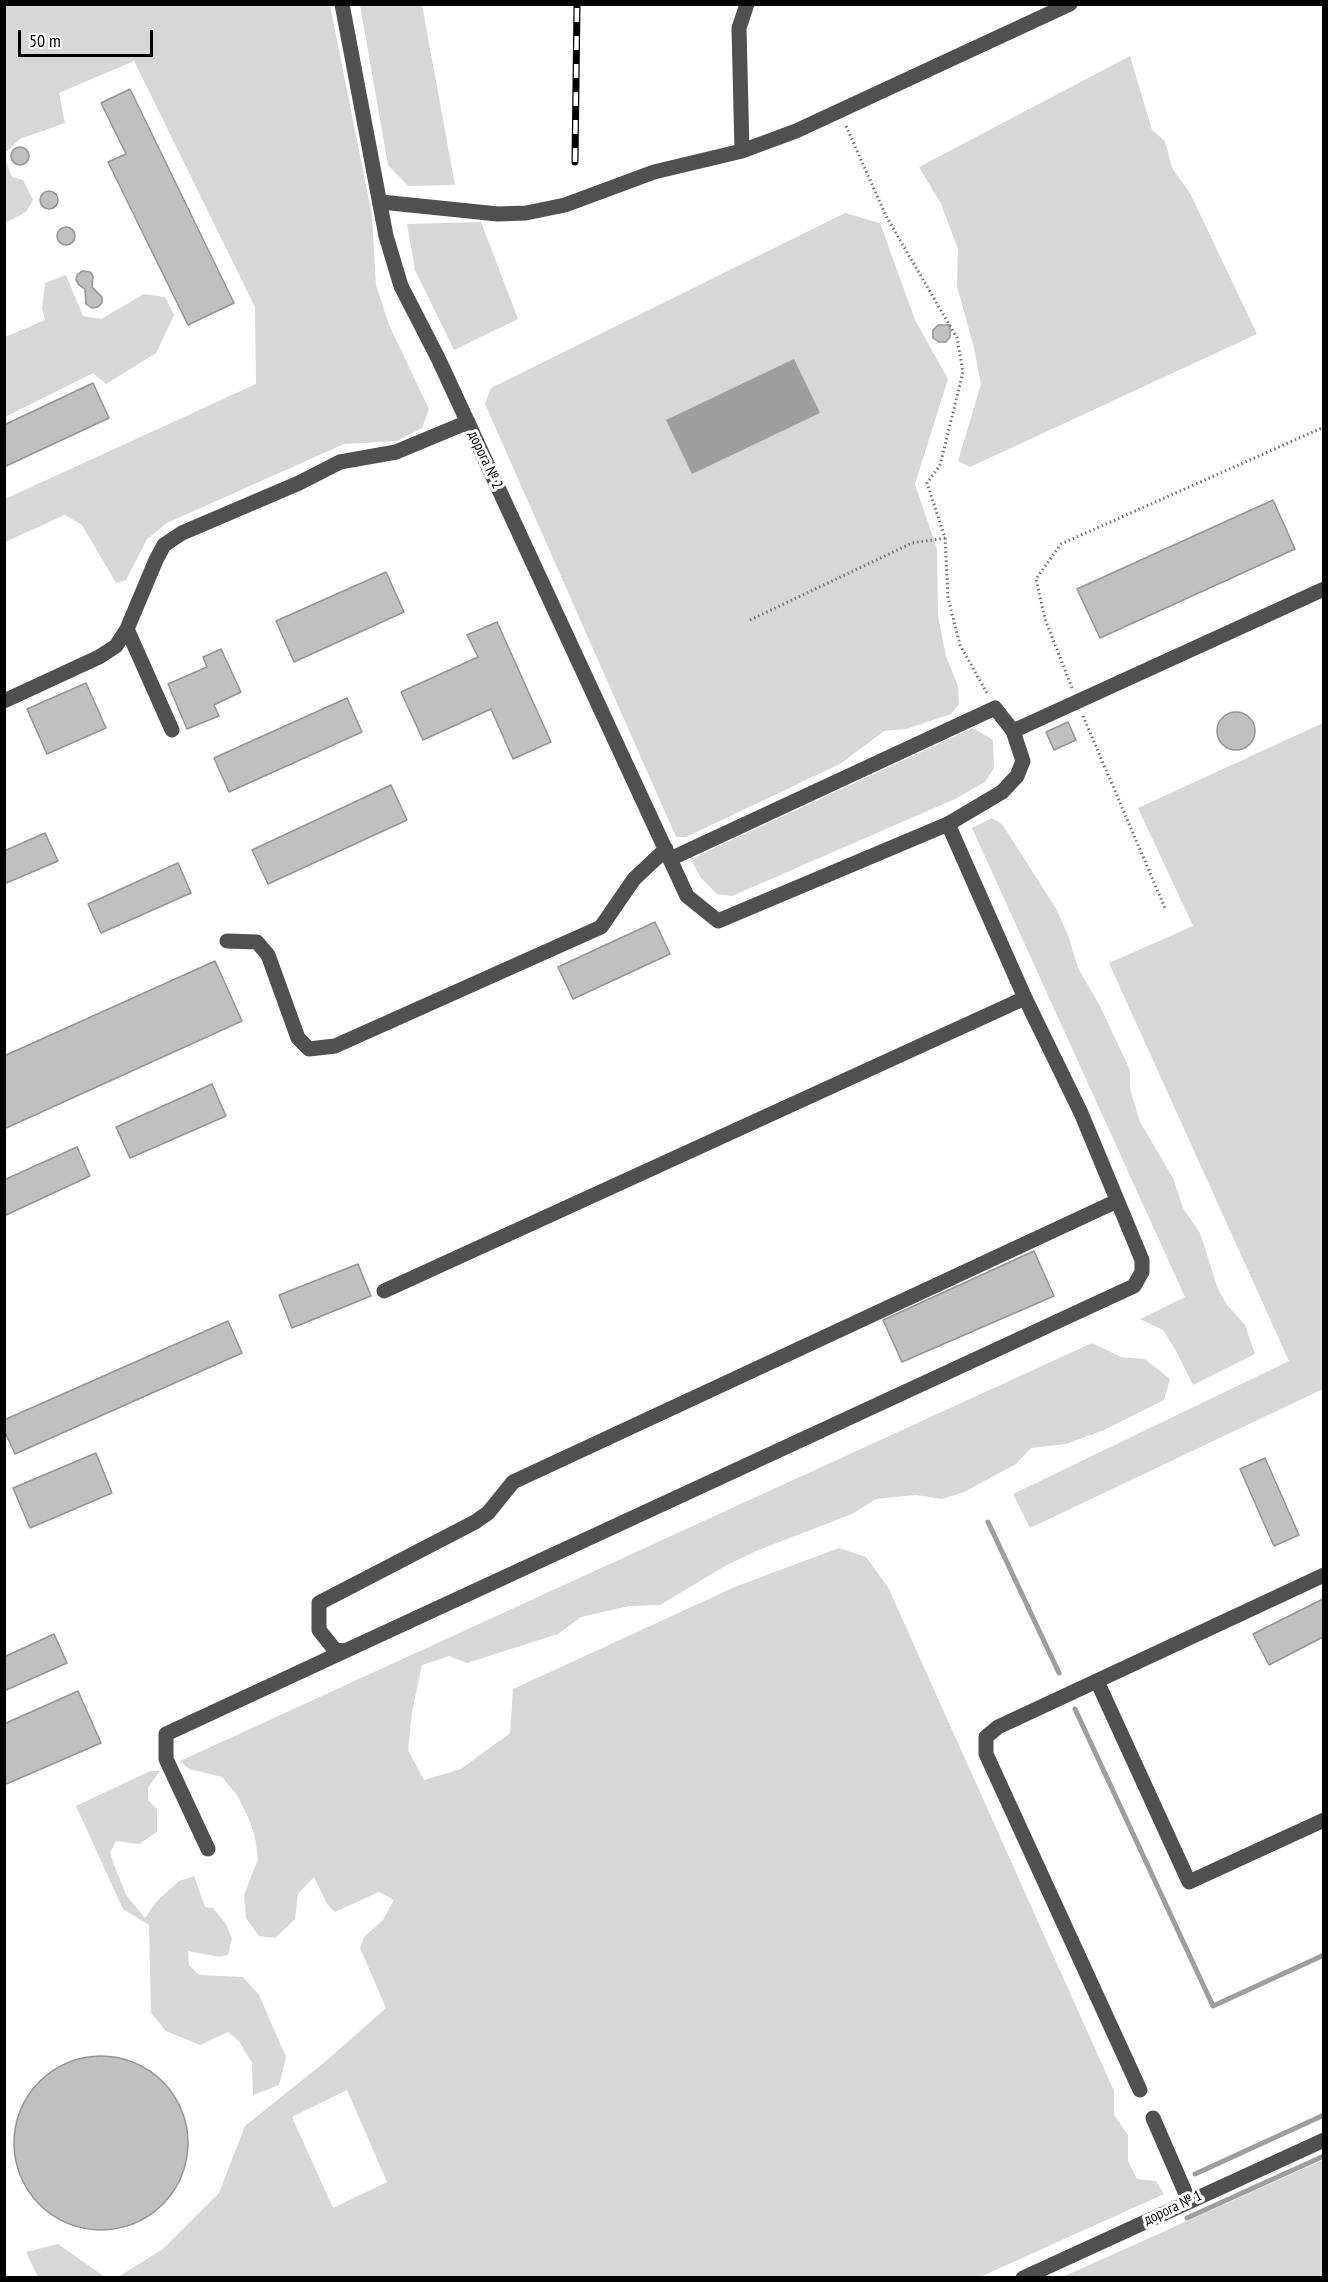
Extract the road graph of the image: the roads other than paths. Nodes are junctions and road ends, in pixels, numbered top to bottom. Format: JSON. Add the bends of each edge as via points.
{"nodes":[{"id":1,"x":342,"y":4,"type":"edge"},
{"id":2,"x":747,"y":4,"type":"edge"},
{"id":3,"x":1070,"y":4,"type":"edge"},
{"id":4,"x":742,"y":151,"type":"junction"},
{"id":5,"x":381,"y":202,"type":"junction"},
{"id":6,"x":468,"y":422,"type":"junction"},
{"id":7,"x":1323,"y":589,"type":"edge"},
{"id":8,"x":127,"y":629,"type":"junction"},
{"id":9,"x":4,"y":701,"type":"edge"},
{"id":10,"x":172,"y":730,"type":"dead end"},
{"id":11,"x":1013,"y":731,"type":"junction"},
{"id":12,"x":948,"y":824,"type":"junction"},
{"id":13,"x":668,"y":854,"type":"junction"},
{"id":14,"x":227,"y":941,"type":"dead end"},
{"id":15,"x":1025,"y":998,"type":"junction"},
{"id":16,"x":1117,"y":1201,"type":"junction"},
{"id":17,"x":384,"y":1291,"type":"dead end"},
{"id":18,"x":1323,"y":1575,"type":"edge"},
{"id":19,"x":345,"y":1651,"type":"junction"},
{"id":20,"x":1096,"y":1681,"type":"junction"},
{"id":21,"x":1323,"y":1820,"type":"edge"},
{"id":22,"x":208,"y":1849,"type":"dead end"},
{"id":23,"x":1140,"y":2090,"type":"dead end"},
{"id":24,"x":1153,"y":2118,"type":"dead end"},
{"id":25,"x":1323,"y":2140,"type":"edge"},
{"id":26,"x":1189,"y":2201,"type":"junction"},
{"id":27,"x":1023,"y":2277,"type":"edge"}],
"edges":[{"from":1,"to":5,"type":"street","name":"дорога № 2"},
{"from":2,"to":4,"type":"street","via":[[739,28]]},
{"from":3,"to":4,"type":"street","via":[[840,112]]},
{"from":4,"to":5,"type":"street","via":[[654,172],[565,205],[526,213],[498,214]]},
{"from":5,"to":6,"type":"street","name":"дорога № 2","via":[[386,236],[401,286]]},
{"from":6,"to":8,"type":"street","via":[[396,452],[340,462],[182,533],[164,545]]},
{"from":6,"to":13,"type":"street","name":"дорога № 2"},
{"from":7,"to":11,"type":"street"},
{"from":8,"to":9,"type":"street","via":[[116,646],[99,657]]},
{"from":8,"to":10,"type":"street"},
{"from":11,"to":12,"type":"street","via":[[1023,761],[1017,776],[1002,792]]},
{"from":11,"to":13,"type":"street","via":[[995,708]]},
{"from":12,"to":13,"type":"street","name":"дорога № 2","via":[[718,921],[687,896]]},
{"from":12,"to":15,"type":"street"},
{"from":13,"to":14,"type":"street","via":[[634,879],[601,927],[335,1046],[309,1049],[298,1038],[268,955],[257,942]]},
{"from":15,"to":16,"type":"street","via":[[1081,1113]]},
{"from":15,"to":17,"type":"street"},
{"from":16,"to":19,"type":"street","via":[[513,1482],[488,1513],[475,1522],[319,1603],[319,1630],[335,1650]]},
{"from":16,"to":19,"type":"street","via":[[1142,1260],[1142,1272],[1134,1286]]},
{"from":18,"to":20,"type":"street"},
{"from":19,"to":22,"type":"street","via":[[166,1734],[166,1759]]},
{"from":20,"to":21,"type":"street","via":[[1189,1882]]},
{"from":20,"to":23,"type":"street","via":[[998,1727],[986,1737],[986,1754]]},
{"from":24,"to":26,"type":"street"},
{"from":25,"to":26,"type":"street","name":"дорога № 1"},
{"from":26,"to":27,"type":"street","name":"дорога № 1"}]}
